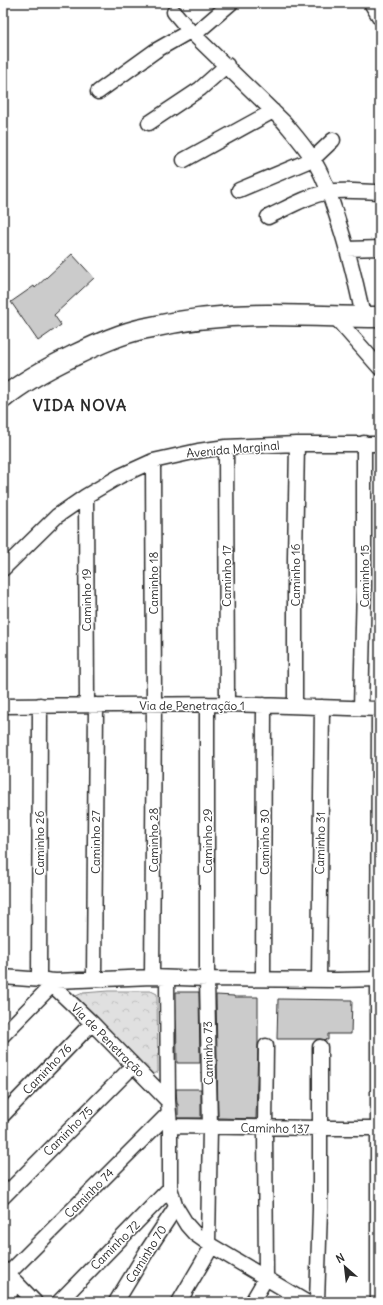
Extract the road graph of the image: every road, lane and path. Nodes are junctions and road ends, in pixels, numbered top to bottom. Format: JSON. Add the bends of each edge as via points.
{"nodes":[{"id":1,"x":231,"y":3,"type":"edge"},
{"id":2,"x":371,"y":3,"type":"edge"},
{"id":3,"x":174,"y":12,"type":"dead end"},
{"id":4,"x":380,"y":18,"type":"edge"},
{"id":5,"x":193,"y":33,"type":"junction"},
{"id":6,"x":227,"y":65,"type":"junction"},
{"id":7,"x":98,"y":92,"type":"dead end"},
{"id":8,"x":273,"y":111,"type":"junction"},
{"id":9,"x":149,"y":123,"type":"dead end"},
{"id":10,"x":333,"y":140,"type":"dead end"},
{"id":11,"x":313,"y":158,"type":"junction"},
{"id":12,"x":184,"y":160,"type":"dead end"},
{"id":13,"x":239,"y":190,"type":"dead end"},
{"id":14,"x":328,"y":192,"type":"junction"},
{"id":15,"x":380,"y":192,"type":"edge"},
{"id":16,"x":268,"y":217,"type":"dead end"},
{"id":17,"x":380,"y":248,"type":"edge"},
{"id":18,"x":348,"y":249,"type":"junction"},
{"id":19,"x":335,"y":316,"type":"junction"},
{"id":20,"x":371,"y":317,"type":"edge"},
{"id":21,"x":380,"y":368,"type":"edge"},
{"id":22,"x":3,"y":398,"type":"edge"},
{"id":23,"x":297,"y":444,"type":"junction"},
{"id":24,"x":364,"y":444,"type":"junction"},
{"id":25,"x":380,"y":444,"type":"edge"},
{"id":26,"x":226,"y":447,"type":"junction"},
{"id":27,"x":153,"y":461,"type":"junction"},
{"id":28,"x":86,"y":496,"type":"junction"},
{"id":29,"x":3,"y":569,"type":"edge"},
{"id":30,"x":92,"y":704,"type":"junction"},
{"id":31,"x":154,"y":704,"type":"junction"},
{"id":32,"x":208,"y":704,"type":"junction"},
{"id":33,"x":227,"y":704,"type":"junction"},
{"id":34,"x":40,"y":705,"type":"junction"},
{"id":35,"x":264,"y":705,"type":"junction"},
{"id":36,"x":3,"y":706,"type":"edge"},
{"id":37,"x":295,"y":706,"type":"junction"},
{"id":38,"x":322,"y":706,"type":"junction"},
{"id":39,"x":361,"y":708,"type":"junction"},
{"id":40,"x":379,"y":709,"type":"edge"},
{"id":41,"x":3,"y":977,"type":"edge"},
{"id":42,"x":152,"y":977,"type":"junction"},
{"id":43,"x":167,"y":978,"type":"junction"},
{"id":44,"x":94,"y":979,"type":"junction"},
{"id":45,"x":207,"y":979,"type":"junction"},
{"id":46,"x":263,"y":979,"type":"junction"},
{"id":47,"x":379,"y":979,"type":"edge"},
{"id":48,"x":319,"y":980,"type":"junction"},
{"id":49,"x":46,"y":982,"type":"junction"},
{"id":50,"x":92,"y":1023,"type":"junction"},
{"id":51,"x":3,"y":1035,"type":"edge"},
{"id":52,"x":266,"y":1046,"type":"dead end"},
{"id":53,"x":320,"y":1047,"type":"dead end"},
{"id":54,"x":133,"y":1066,"type":"junction"},
{"id":55,"x":169,"y":1113,"type":"junction"},
{"id":56,"x":3,"y":1115,"type":"edge"},
{"id":57,"x":210,"y":1127,"type":"junction"},
{"id":58,"x":265,"y":1127,"type":"junction"},
{"id":59,"x":320,"y":1128,"type":"junction"},
{"id":60,"x":379,"y":1128,"type":"edge"},
{"id":61,"x":170,"y":1188,"type":"junction"},
{"id":62,"x":3,"y":1197,"type":"edge"},
{"id":63,"x":176,"y":1207,"type":"junction"},
{"id":64,"x":210,"y":1245,"type":"junction"},
{"id":65,"x":8,"y":1274,"type":"edge"},
{"id":66,"x":266,"y":1278,"type":"junction"},
{"id":67,"x":7,"y":1302,"type":"edge"},
{"id":68,"x":35,"y":1302,"type":"edge"},
{"id":69,"x":60,"y":1302,"type":"edge"},
{"id":70,"x":116,"y":1302,"type":"edge"},
{"id":71,"x":179,"y":1302,"type":"edge"},
{"id":72,"x":252,"y":1302,"type":"edge"},
{"id":73,"x":306,"y":1302,"type":"edge"},
{"id":74,"x":317,"y":1302,"type":"edge"},
{"id":75,"x":378,"y":1302,"type":"edge"}],
"edges":[{"from":1,"to":5,"type":"street"},
{"from":2,"to":4,"type":"street"},
{"from":3,"to":5,"type":"street"},
{"from":5,"to":6,"type":"street"},
{"from":5,"to":7,"type":"street","via":[[155,51]]},
{"from":6,"to":8,"type":"street"},
{"from":6,"to":9,"type":"street","via":[[200,89]]},
{"from":8,"to":11,"type":"street"},
{"from":8,"to":12,"type":"street"},
{"from":10,"to":11,"type":"street"},
{"from":11,"to":13,"type":"street"},
{"from":11,"to":14,"type":"street"},
{"from":14,"to":15,"type":"street"},
{"from":14,"to":16,"type":"street"},
{"from":14,"to":18,"type":"street"},
{"from":17,"to":18,"type":"street"},
{"from":18,"to":20,"type":"street","via":[[355,277]]},
{"from":19,"to":20,"type":"main road"},
{"from":19,"to":21,"type":"street"},
{"from":19,"to":22,"type":"main road","via":[[234,316],[146,328],[101,343],[47,368]]},
{"from":23,"to":24,"type":"street","name":"Avenida Marginal"},
{"from":23,"to":26,"type":"street","name":"Avenida Marginal"},
{"from":23,"to":37,"type":"street","name":"Caminho 16"},
{"from":24,"to":25,"type":"street","name":"Avenida Marginal"},
{"from":24,"to":39,"type":"street","name":"Caminho 15"},
{"from":26,"to":27,"type":"street","name":"Avenida Marginal"},
{"from":26,"to":33,"type":"street","name":"Caminho 17"},
{"from":27,"to":28,"type":"street","name":"Avenida Marginal"},
{"from":27,"to":31,"type":"street","name":"Caminho 18"},
{"from":28,"to":29,"type":"street","name":"Avenida Marginal","via":[[57,516]]},
{"from":28,"to":30,"type":"street","name":"Caminho 19"},
{"from":30,"to":31,"type":"street","name":"Via de Penetração 1"},
{"from":30,"to":34,"type":"street","name":"Via de Penetração 1"},
{"from":30,"to":44,"type":"street","name":"Caminho 27"},
{"from":31,"to":32,"type":"street","name":"Via de Penetração 1"},
{"from":31,"to":42,"type":"street","name":"Caminho 28"},
{"from":32,"to":33,"type":"street","name":"Via de Penetração 1"},
{"from":32,"to":45,"type":"street","name":"Caminho 29"},
{"from":33,"to":35,"type":"street","name":"Via de Penetração 1"},
{"from":34,"to":36,"type":"street","name":"Via de Penetração 1"},
{"from":34,"to":49,"type":"street","name":"Caminho 26"},
{"from":35,"to":37,"type":"street","name":"Via de Penetração 1"},
{"from":35,"to":46,"type":"street","name":"Caminho 30"},
{"from":37,"to":38,"type":"street","name":"Via de Penetração 1"},
{"from":38,"to":39,"type":"street","name":"Via de Penetração 1"},
{"from":38,"to":48,"type":"street","name":"Caminho 31"},
{"from":39,"to":40,"type":"street","name":"Via de Penetração 1"},
{"from":40,"to":47,"type":"street"},
{"from":41,"to":49,"type":"street"},
{"from":42,"to":43,"type":"street"},
{"from":42,"to":44,"type":"street"},
{"from":43,"to":45,"type":"street"},
{"from":43,"to":55,"type":"street"},
{"from":44,"to":49,"type":"street"},
{"from":45,"to":46,"type":"street"},
{"from":45,"to":57,"type":"street","name":"Caminho 73"},
{"from":46,"to":48,"type":"street"},
{"from":47,"to":48,"type":"street"},
{"from":47,"to":60,"type":"street"},
{"from":49,"to":50,"type":"street","name":"Via de Penetração"},
{"from":49,"to":51,"type":"street"},
{"from":50,"to":54,"type":"street","name":"Via de Penetração"},
{"from":50,"to":56,"type":"street","name":"Caminho 76"},
{"from":52,"to":58,"type":"street"},
{"from":53,"to":59,"type":"street"},
{"from":54,"to":55,"type":"street","name":"Via de Penetração"},
{"from":54,"to":62,"type":"street","name":"Caminho 75"},
{"from":55,"to":57,"type":"street","name":"Caminho 137"},
{"from":55,"to":61,"type":"street"},
{"from":55,"to":65,"type":"street","name":"Caminho 74"},
{"from":57,"to":58,"type":"street","name":"Caminho 137"},
{"from":57,"to":64,"type":"street","name":"Caminho 73"},
{"from":58,"to":59,"type":"street","name":"Caminho 137"},
{"from":58,"to":66,"type":"street"},
{"from":59,"to":60,"type":"street","name":"Caminho 137"},
{"from":59,"to":74,"type":"street"},
{"from":60,"to":75,"type":"street"},
{"from":61,"to":63,"type":"street"},
{"from":61,"to":69,"type":"street","name":"Caminho 72"},
{"from":63,"to":64,"type":"street","via":[[191,1230]]},
{"from":63,"to":70,"type":"street","name":"Caminho 70"},
{"from":64,"to":66,"type":"street"},
{"from":64,"to":71,"type":"street"},
{"from":65,"to":67,"type":"street","via":[[10,1293]]},
{"from":65,"to":68,"type":"street"},
{"from":66,"to":72,"type":"street"},
{"from":66,"to":73,"type":"street"}]}
